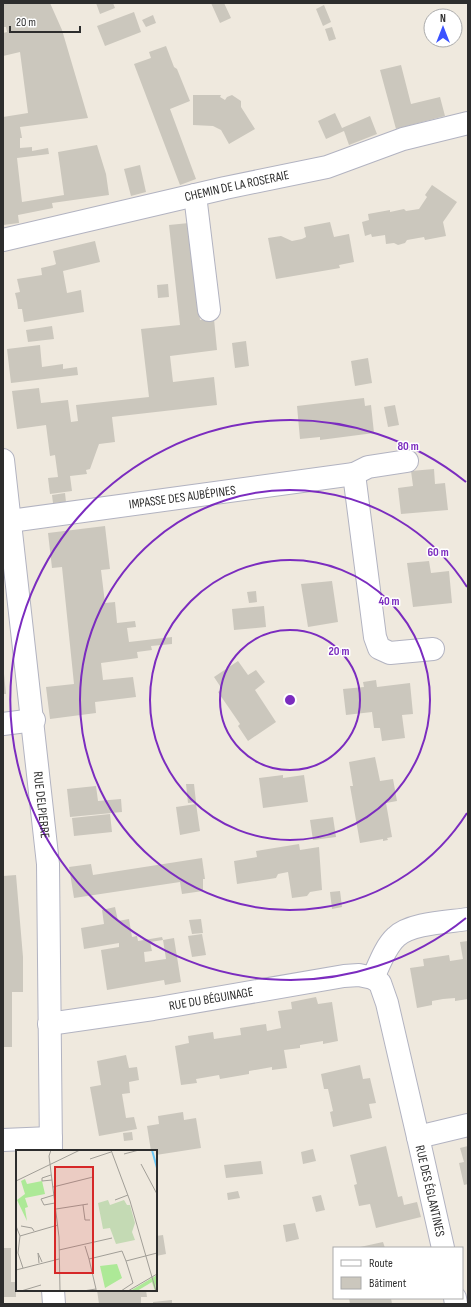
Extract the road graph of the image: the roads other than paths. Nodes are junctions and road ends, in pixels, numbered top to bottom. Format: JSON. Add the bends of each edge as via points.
{"nodes":[{"id":1,"x":468,"y":123,"type":"edge"},
{"id":2,"x":195,"y":195,"type":"junction"},
{"id":3,"x":3,"y":240,"type":"edge"},
{"id":4,"x":209,"y":310,"type":"dead end"},
{"id":5,"x":3,"y":460,"type":"edge"},
{"id":6,"x":407,"y":461,"type":"dead end"},
{"id":7,"x":354,"y":474,"type":"junction"},
{"id":8,"x":10,"y":521,"type":"junction"},
{"id":9,"x":434,"y":649,"type":"dead end"},
{"id":10,"x":34,"y":720,"type":"junction"},
{"id":11,"x":3,"y":724,"type":"edge"},
{"id":12,"x":468,"y":919,"type":"edge"},
{"id":13,"x":373,"y":978,"type":"junction"},
{"id":14,"x":49,"y":1024,"type":"junction"},
{"id":15,"x":468,"y":1125,"type":"edge"},
{"id":16,"x":418,"y":1137,"type":"junction"},
{"id":17,"x":3,"y":1140,"type":"edge"},
{"id":18,"x":51,"y":1145,"type":"edge"},
{"id":19,"x":443,"y":1247,"type":"edge"},
{"id":20,"x":54,"y":1291,"type":"edge"},
{"id":21,"x":54,"y":1304,"type":"edge"}],
"edges":[{"from":1,"to":2,"type":"street","name":"CHEMIN DE LA ROSERAIE","via":[[403,139],[327,167]]},
{"from":2,"to":3,"type":"street","name":"CHEMIN DE LA ROSERAIE"},
{"from":2,"to":4,"type":"street"},
{"from":5,"to":8,"type":"street","name":"RUE DELPIERRE"},
{"from":6,"to":7,"type":"street","name":"IMPASSE DES AUBÉPINES","via":[[368,467]]},
{"from":7,"to":8,"type":"street","name":"IMPASSE DES AUBÉPINES"},
{"from":7,"to":9,"type":"street","via":[[379,648],[390,653]]},
{"from":8,"to":10,"type":"street","name":"RUE DELPIERRE"},
{"from":10,"to":11,"type":"street"},
{"from":10,"to":14,"type":"street","name":"RUE DELPIERRE","via":[[48,864]]},
{"from":12,"to":13,"type":"street","via":[[401,932],[387,948]]},
{"from":13,"to":14,"type":"street","name":"RUE DU BÉGUINAGE","via":[[359,974],[344,976],[154,1009]]},
{"from":13,"to":16,"type":"street","via":[[380,984],[387,1003]]},
{"from":14,"to":18,"type":"street","name":"RUE DELPIERRE"},
{"from":15,"to":16,"type":"street","name":"RUE DES ÉGLANTINES"},
{"from":16,"to":19,"type":"street","name":"RUE DES ÉGLANTINES"},
{"from":17,"to":18,"type":"street"},
{"from":20,"to":21,"type":"street"}]}
